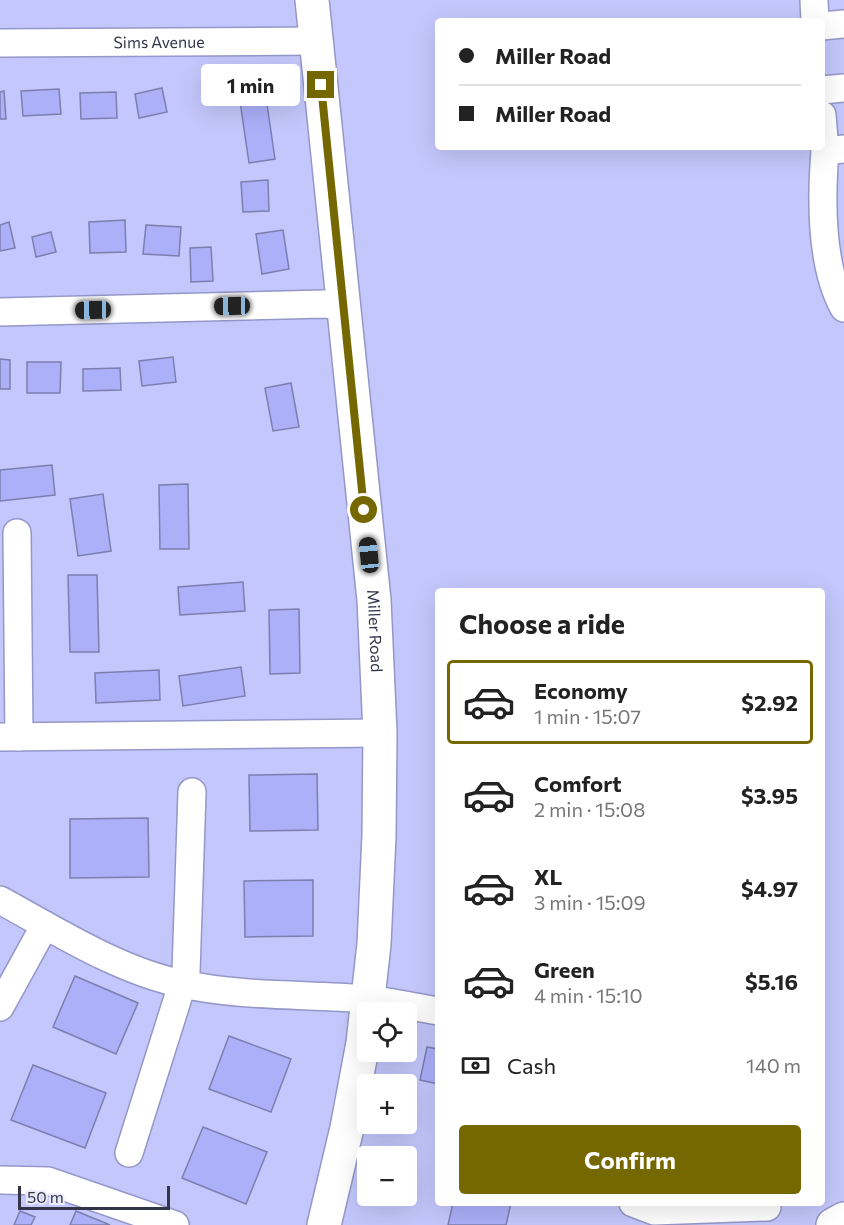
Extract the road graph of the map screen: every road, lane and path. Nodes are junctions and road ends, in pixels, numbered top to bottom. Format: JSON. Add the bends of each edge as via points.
{"nodes":[{"id":1,"x":312,"y":0,"type":"edge"},
{"id":2,"x":814,"y":0,"type":"edge"},
{"id":3,"x":815,"y":18,"type":"edge"},
{"id":4,"x":844,"y":24,"type":"edge"},
{"id":5,"x":825,"y":26,"type":"edge"},
{"id":6,"x":317,"y":41,"type":"junction"},
{"id":7,"x":0,"y":43,"type":"edge"},
{"id":8,"x":844,"y":88,"type":"edge"},
{"id":9,"x":825,"y":90,"type":"edge"},
{"id":10,"x":825,"y":124,"type":"edge"},
{"id":11,"x":834,"y":150,"type":"edge"},
{"id":12,"x":344,"y":306,"type":"junction"},
{"id":13,"x":844,"y":308,"type":"edge"},
{"id":14,"x":0,"y":312,"type":"edge"},
{"id":15,"x":16,"y":533,"type":"dead end"},
{"id":16,"x":380,"y":733,"type":"junction"},
{"id":17,"x":10,"y":737,"type":"edge"},
{"id":18,"x":192,"y":792,"type":"dead end"},
{"id":19,"x":0,"y":900,"type":"edge"},
{"id":20,"x":45,"y":925,"type":"junction"},
{"id":21,"x":182,"y":984,"type":"junction"},
{"id":22,"x":367,"y":1000,"type":"junction"},
{"id":23,"x":0,"y":1007,"type":"edge"},
{"id":24,"x":435,"y":1011,"type":"edge"},
{"id":25,"x":129,"y":1153,"type":"dead end"},
{"id":26,"x":0,"y":1179,"type":"edge"},
{"id":27,"x":641,"y":1206,"type":"edge"},
{"id":28,"x":770,"y":1212,"type":"edge"},
{"id":29,"x":844,"y":1219,"type":"edge"},
{"id":30,"x":175,"y":1225,"type":"edge"},
{"id":31,"x":324,"y":1225,"type":"edge"},
{"id":32,"x":832,"y":1225,"type":"edge"}],
"edges":[{"from":1,"to":6,"type":"main road","name":"Miller Road"},
{"from":2,"to":3,"type":"street"},
{"from":4,"to":5,"type":"street"},
{"from":6,"to":7,"type":"street","name":"Sims Avenue"},
{"from":6,"to":12,"type":"main road","name":"Miller Road"},
{"from":8,"to":9,"type":"street"},
{"from":10,"to":11,"type":"street"},
{"from":11,"to":13,"type":"street","via":[[822,183],[826,251],[835,292]]},
{"from":12,"to":14,"type":"street"},
{"from":12,"to":16,"type":"main road","name":"Miller Road","via":[[374,600]]},
{"from":15,"to":17,"type":"street"},
{"from":16,"to":17,"type":"street"},
{"from":16,"to":22,"type":"main road","name":"Miller Road","via":[[374,944]]},
{"from":18,"to":21,"type":"street","via":[[188,953]]},
{"from":19,"to":20,"type":"street"},
{"from":20,"to":21,"type":"street","via":[[124,964]]},
{"from":20,"to":23,"type":"street"},
{"from":21,"to":22,"type":"street","via":[[216,990]]},
{"from":21,"to":25,"type":"street"},
{"from":22,"to":24,"type":"street"},
{"from":22,"to":31,"type":"main road","name":"Miller Road","via":[[348,1128]]},
{"from":26,"to":30,"type":"street","via":[[48,1181]]},
{"from":27,"to":28,"type":"street","via":[[654,1211]]},
{"from":29,"to":32,"type":"main road"}]}
